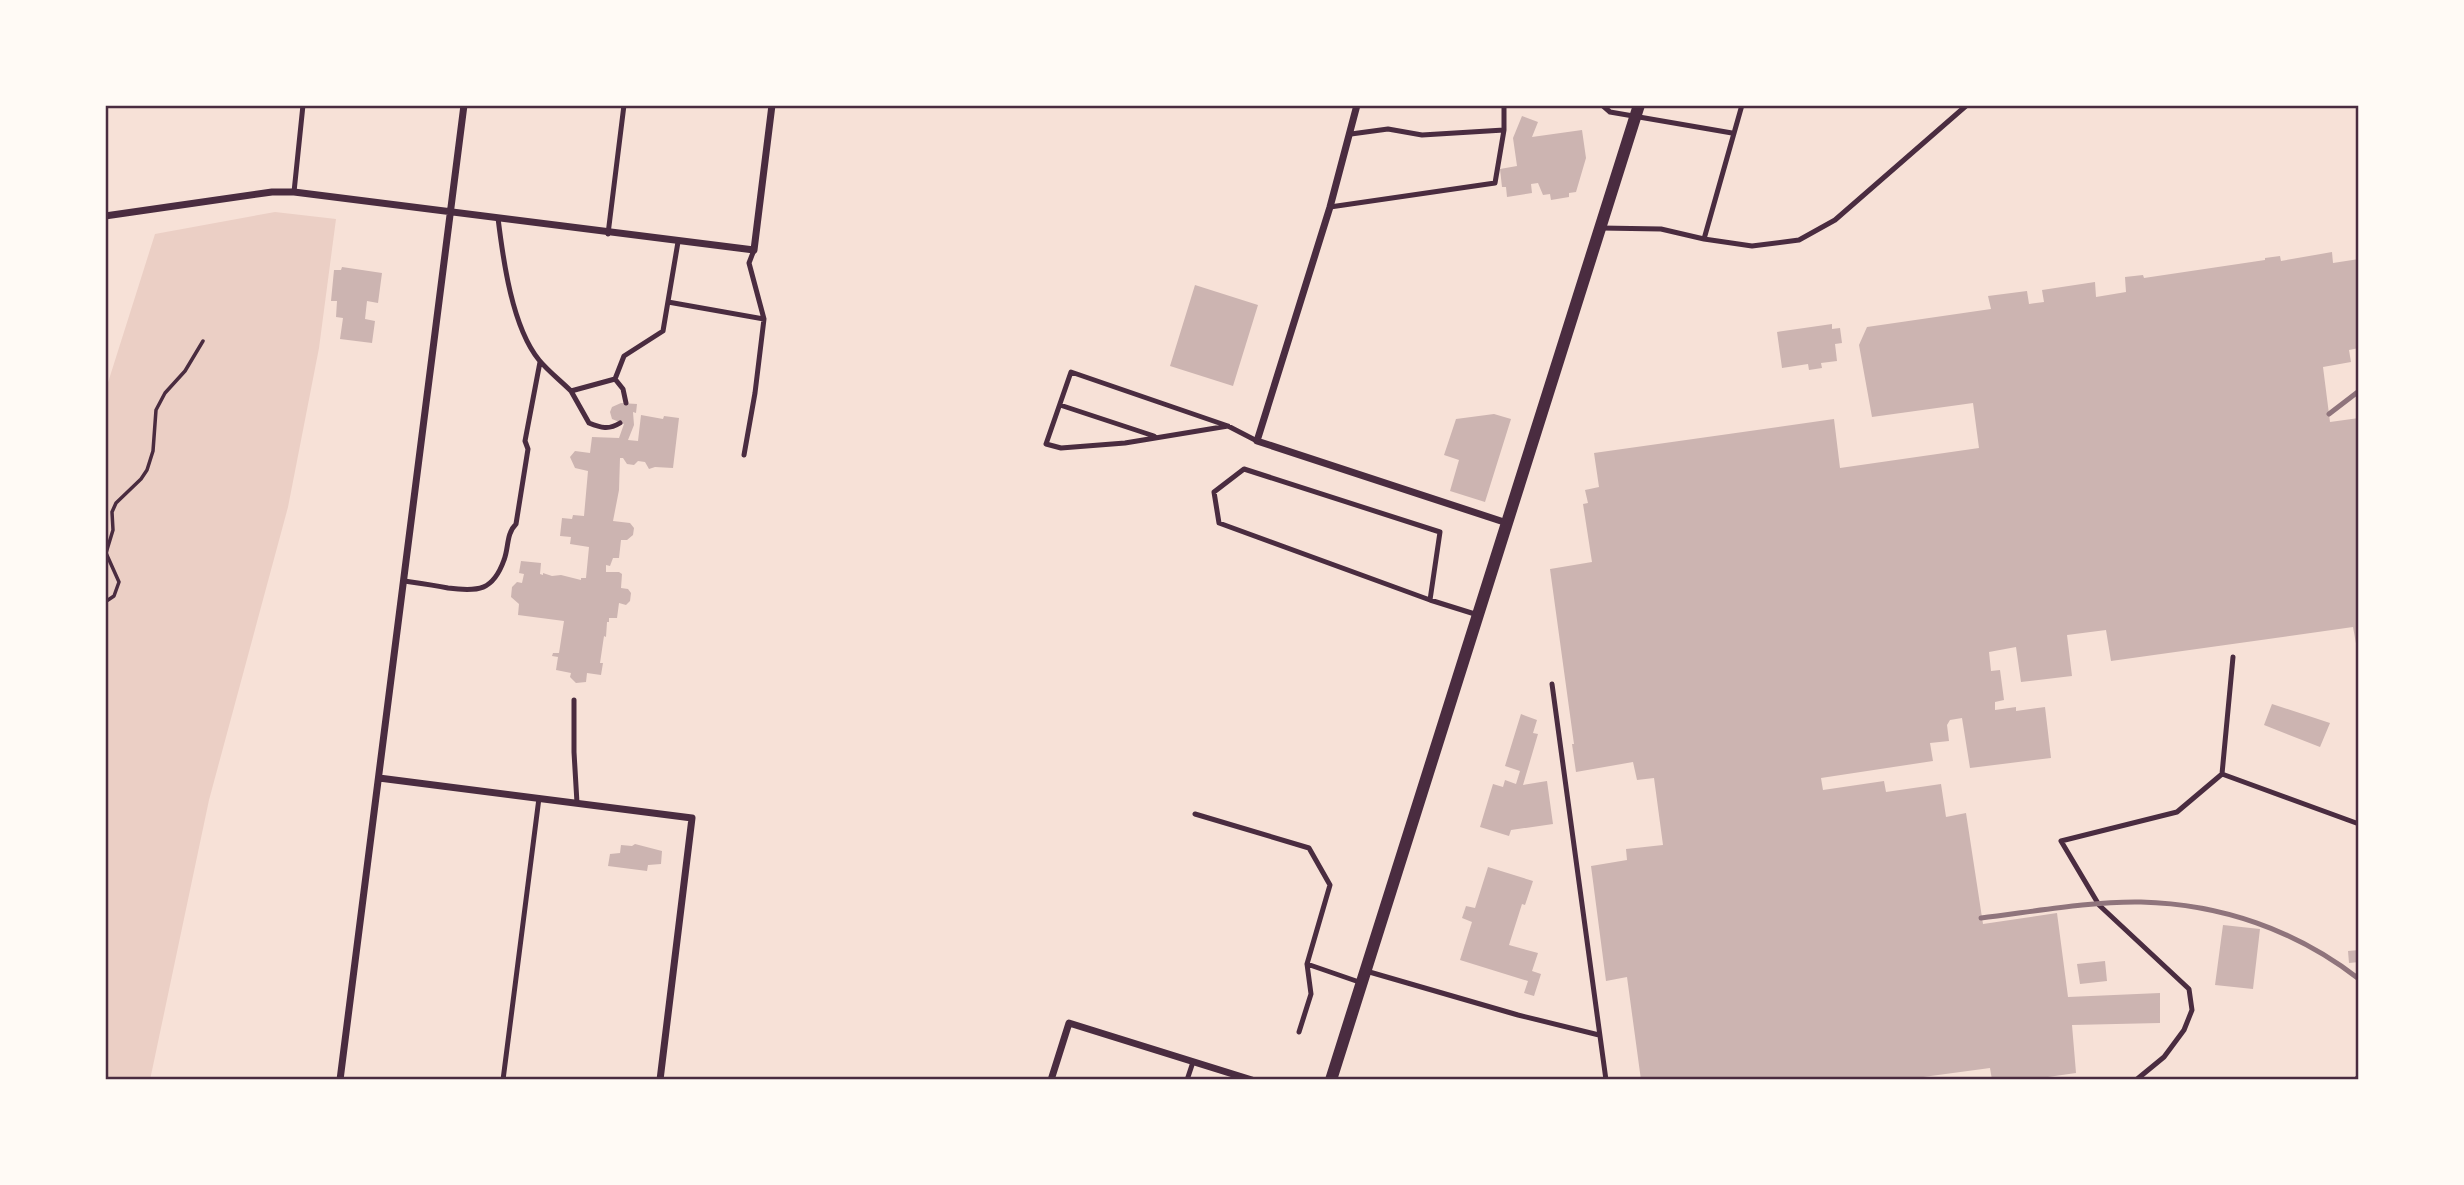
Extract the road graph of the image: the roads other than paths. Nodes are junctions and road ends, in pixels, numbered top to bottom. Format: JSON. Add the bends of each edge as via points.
{"nodes":[{"id":1,"x":303,"y":105,"type":"edge"},
{"id":2,"x":464,"y":105,"type":"edge"},
{"id":3,"x":624,"y":105,"type":"edge"},
{"id":4,"x":772,"y":105,"type":"edge"},
{"id":5,"x":1357,"y":105,"type":"edge"},
{"id":6,"x":1504,"y":105,"type":"edge"},
{"id":7,"x":1602,"y":105,"type":"edge"},
{"id":8,"x":1742,"y":105,"type":"edge"},
{"id":9,"x":1967,"y":105,"type":"edge"},
{"id":10,"x":1637,"y":110,"type":"edge"},
{"id":11,"x":1504,"y":130,"type":"junction"},
{"id":12,"x":1732,"y":133,"type":"junction"},
{"id":13,"x":1351,"y":134,"type":"junction"},
{"id":14,"x":293,"y":192,"type":"junction"},
{"id":15,"x":1330,"y":207,"type":"junction"},
{"id":16,"x":451,"y":212,"type":"junction"},
{"id":17,"x":105,"y":216,"type":"edge"},
{"id":18,"x":498,"y":218,"type":"junction"},
{"id":19,"x":1601,"y":228,"type":"junction"},
{"id":20,"x":608,"y":233,"type":"junction"},
{"id":21,"x":1704,"y":239,"type":"junction"},
{"id":22,"x":678,"y":242,"type":"junction"},
{"id":23,"x":754,"y":250,"type":"junction"},
{"id":24,"x":668,"y":302,"type":"junction"},
{"id":25,"x":764,"y":319,"type":"junction"},
{"id":26,"x":540,"y":362,"type":"junction"},
{"id":27,"x":615,"y":379,"type":"junction"},
{"id":28,"x":572,"y":391,"type":"junction"},
{"id":29,"x":626,"y":403,"type":"dead end"},
{"id":30,"x":1060,"y":405,"type":"junction"},
{"id":31,"x":620,"y":424,"type":"dead end"},
{"id":32,"x":1227,"y":426,"type":"junction"},
{"id":33,"x":1156,"y":436,"type":"junction"},
{"id":34,"x":1257,"y":441,"type":"junction"},
{"id":35,"x":744,"y":455,"type":"dead end"},
{"id":36,"x":1507,"y":523,"type":"junction"},
{"id":37,"x":404,"y":581,"type":"junction"},
{"id":38,"x":1430,"y":600,"type":"junction"},
{"id":39,"x":1478,"y":615,"type":"junction"},
{"id":40,"x":2233,"y":657,"type":"dead end"},
{"id":41,"x":1552,"y":684,"type":"dead end"},
{"id":42,"x":574,"y":700,"type":"dead end"},
{"id":43,"x":2222,"y":774,"type":"junction"},
{"id":44,"x":379,"y":778,"type":"junction"},
{"id":45,"x":539,"y":798,"type":"junction"},
{"id":46,"x":577,"y":803,"type":"junction"},
{"id":47,"x":1195,"y":814,"type":"dead end"},
{"id":48,"x":2359,"y":824,"type":"edge"},
{"id":49,"x":1307,"y":964,"type":"junction"},
{"id":50,"x":1364,"y":977,"type":"junction"},
{"id":51,"x":1299,"y":1032,"type":"dead end"},
{"id":52,"x":1599,"y":1035,"type":"junction"},
{"id":53,"x":1193,"y":1062,"type":"junction"},
{"id":54,"x":340,"y":1080,"type":"edge"},
{"id":55,"x":503,"y":1080,"type":"edge"},
{"id":56,"x":660,"y":1080,"type":"edge"},
{"id":57,"x":1051,"y":1080,"type":"edge"},
{"id":58,"x":1187,"y":1080,"type":"edge"},
{"id":59,"x":1252,"y":1080,"type":"edge"},
{"id":60,"x":1331,"y":1080,"type":"edge"},
{"id":61,"x":1606,"y":1080,"type":"edge"},
{"id":62,"x":2136,"y":1080,"type":"edge"}],
"edges":[{"from":1,"to":14,"type":"lane"},
{"from":2,"to":16,"type":"street"},
{"from":3,"to":20,"type":"lane"},
{"from":4,"to":23,"type":"street"},
{"from":5,"to":13,"type":"street"},
{"from":6,"to":11,"type":"lane"},
{"from":7,"to":10,"type":"lane","via":[[1610,112]]},
{"from":8,"to":12,"type":"lane"},
{"from":9,"to":21,"type":"lane","via":[[1835,220],[1799,240],[1752,246]]},
{"from":10,"to":12,"type":"lane"},
{"from":10,"to":19,"type":"street"},
{"from":11,"to":13,"type":"lane","via":[[1422,135],[1388,129]]},
{"from":11,"to":15,"type":"lane","via":[[1494,183]]},
{"from":12,"to":21,"type":"lane"},
{"from":13,"to":15,"type":"street"},
{"from":14,"to":16,"type":"street"},
{"from":14,"to":17,"type":"street"},
{"from":15,"to":34,"type":"street"},
{"from":16,"to":18,"type":"street"},
{"from":16,"to":37,"type":"street"},
{"from":18,"to":20,"type":"street"},
{"from":18,"to":26,"type":"lane","via":[[512,300]]},
{"from":19,"to":21,"type":"lane","via":[[1661,229]]},
{"from":19,"to":36,"type":"street"},
{"from":20,"to":22,"type":"street"},
{"from":22,"to":23,"type":"street"},
{"from":22,"to":24,"type":"lane"},
{"from":23,"to":25,"type":"lane","via":[[749,263]]},
{"from":24,"to":25,"type":"lane"},
{"from":24,"to":27,"type":"lane","via":[[663,331],[624,356]]},
{"from":25,"to":35,"type":"lane"},
{"from":26,"to":28,"type":"lane"},
{"from":26,"to":37,"type":"lane","via":[[516,524],[510,530],[497,576],[469,591]]},
{"from":27,"to":28,"type":"lane"},
{"from":27,"to":29,"type":"lane"},
{"from":28,"to":31,"type":"lane","via":[[589,424],[601,428]]},
{"from":30,"to":32,"type":"lane","via":[[1072,372]]},
{"from":30,"to":33,"type":"lane"},
{"from":30,"to":33,"type":"lane","via":[[1046,444],[1061,449]]},
{"from":32,"to":33,"type":"lane"},
{"from":32,"to":34,"type":"lane"},
{"from":34,"to":36,"type":"street"},
{"from":36,"to":39,"type":"street"},
{"from":37,"to":44,"type":"street"},
{"from":38,"to":38,"type":"lane","via":[[1219,523],[1214,492],[1244,469],[1440,532]]},
{"from":38,"to":39,"type":"lane"},
{"from":39,"to":50,"type":"street"},
{"from":40,"to":43,"type":"lane"},
{"from":41,"to":52,"type":"lane"},
{"from":42,"to":46,"type":"lane"},
{"from":43,"to":48,"type":"lane"},
{"from":43,"to":62,"type":"lane","via":[[2177,812],[2061,841],[2099,905],[2189,989],[2192,1010],[2184,1030],[2164,1057]]},
{"from":44,"to":45,"type":"street"},
{"from":44,"to":54,"type":"street"},
{"from":45,"to":46,"type":"street"},
{"from":45,"to":55,"type":"lane"},
{"from":46,"to":56,"type":"street","via":[[692,818]]},
{"from":47,"to":49,"type":"lane","via":[[1309,848],[1329,884]]},
{"from":49,"to":50,"type":"lane"},
{"from":49,"to":51,"type":"lane","via":[[1311,994]]},
{"from":50,"to":52,"type":"lane"},
{"from":50,"to":60,"type":"street"},
{"from":52,"to":61,"type":"lane"},
{"from":53,"to":57,"type":"street","via":[[1069,1023]]},
{"from":53,"to":58,"type":"lane"},
{"from":53,"to":59,"type":"street"}]}
